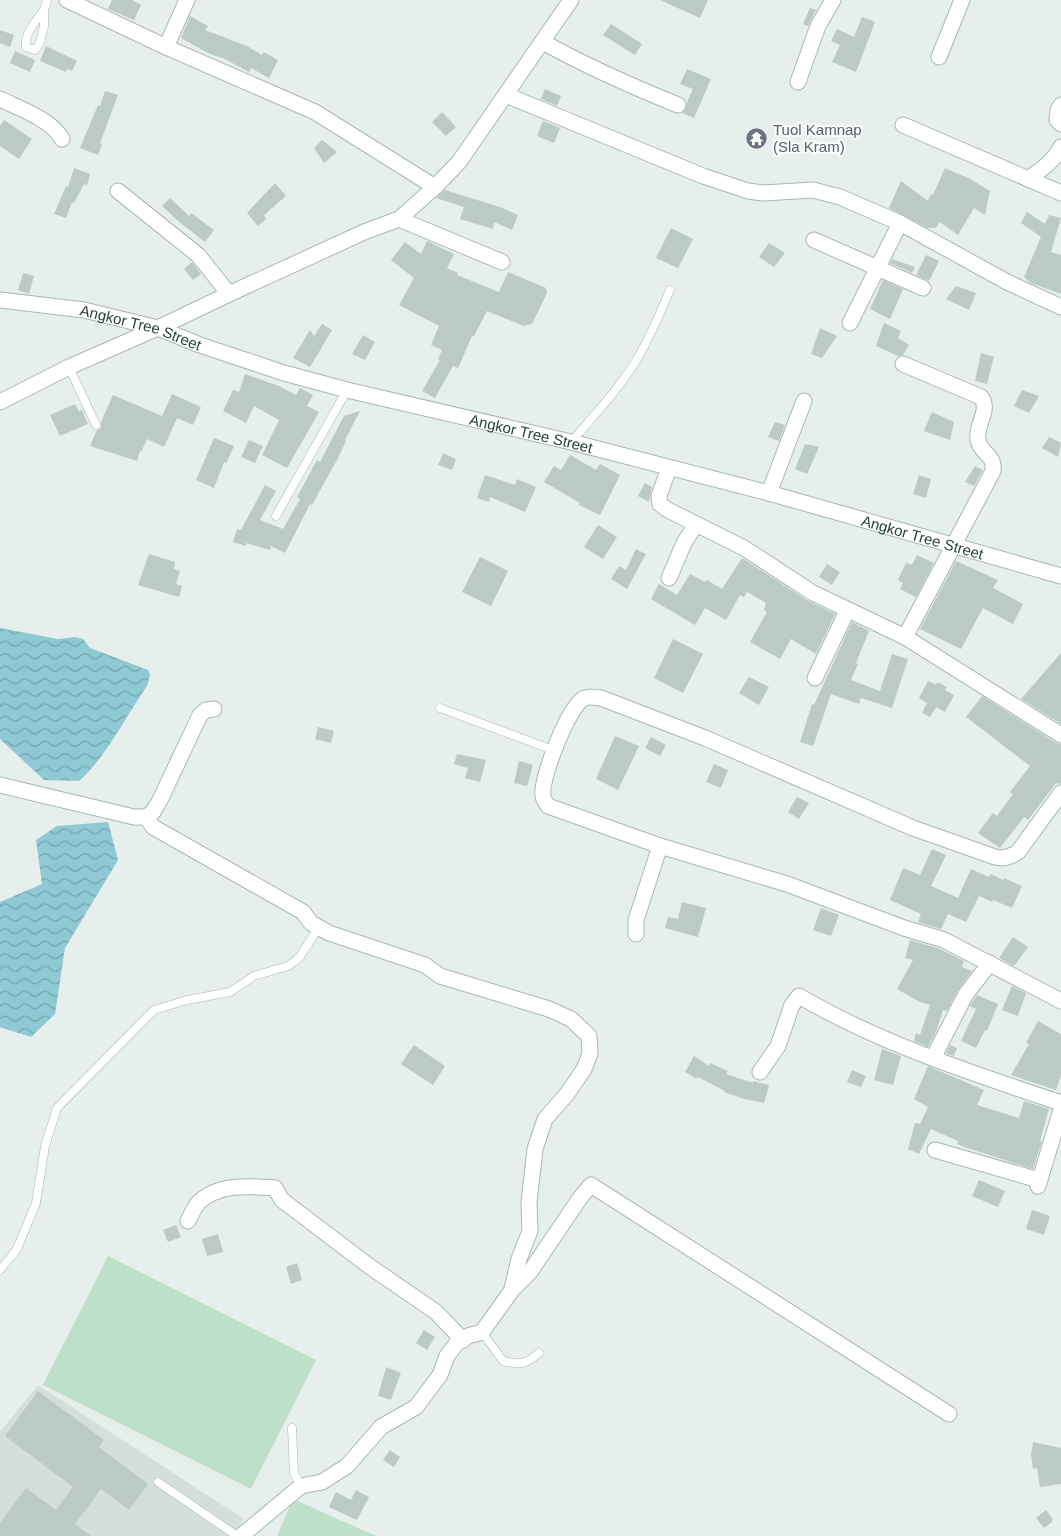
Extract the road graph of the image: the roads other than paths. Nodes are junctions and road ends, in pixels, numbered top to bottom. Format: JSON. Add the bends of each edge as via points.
{"nodes":[{"id":1,"x":47,"y":0,"type":"edge"},
{"id":2,"x":67,"y":0,"type":"edge"},
{"id":3,"x":187,"y":0,"type":"edge"},
{"id":4,"x":572,"y":0,"type":"edge"},
{"id":5,"x":833,"y":0,"type":"edge"},
{"id":6,"x":962,"y":0,"type":"edge"},
{"id":7,"x":44,"y":10,"type":"dead end"},
{"id":8,"x":543,"y":42,"type":"junction"},
{"id":9,"x":166,"y":47,"type":"junction"},
{"id":10,"x":939,"y":57,"type":"dead end"},
{"id":11,"x":798,"y":82,"type":"dead end"},
{"id":12,"x":506,"y":95,"type":"junction"},
{"id":13,"x":0,"y":99,"type":"edge"},
{"id":14,"x":678,"y":105,"type":"dead end"},
{"id":15,"x":1061,"y":105,"type":"edge"},
{"id":16,"x":1061,"y":124,"type":"edge"},
{"id":17,"x":903,"y":125,"type":"dead end"},
{"id":18,"x":62,"y":139,"type":"dead end"},
{"id":19,"x":1061,"y":147,"type":"edge"},
{"id":20,"x":1028,"y":179,"type":"junction"},
{"id":21,"x":435,"y":187,"type":"junction"},
{"id":22,"x":118,"y":191,"type":"dead end"},
{"id":23,"x":1061,"y":193,"type":"edge"},
{"id":24,"x":399,"y":220,"type":"junction"},
{"id":25,"x":900,"y":224,"type":"junction"},
{"id":26,"x":814,"y":240,"type":"dead end"},
{"id":27,"x":502,"y":262,"type":"dead end"},
{"id":28,"x":878,"y":268,"type":"junction"},
{"id":29,"x":923,"y":288,"type":"dead end"},
{"id":30,"x":670,"y":290,"type":"dead end"},
{"id":31,"x":229,"y":294,"type":"junction"},
{"id":32,"x":0,"y":300,"type":"edge"},
{"id":33,"x":1061,"y":307,"type":"edge"},
{"id":34,"x":850,"y":324,"type":"dead end"},
{"id":35,"x":158,"y":328,"type":"junction"},
{"id":36,"x":903,"y":364,"type":"dead end"},
{"id":37,"x":69,"y":367,"type":"junction"},
{"id":38,"x":347,"y":390,"type":"junction"},
{"id":39,"x":804,"y":401,"type":"dead end"},
{"id":40,"x":0,"y":402,"type":"edge"},
{"id":41,"x":96,"y":425,"type":"dead end"},
{"id":42,"x":571,"y":442,"type":"junction"},
{"id":43,"x":669,"y":468,"type":"junction"},
{"id":44,"x":770,"y":494,"type":"junction"},
{"id":45,"x":276,"y":516,"type":"dead end"},
{"id":46,"x":696,"y":524,"type":"junction"},
{"id":47,"x":954,"y":546,"type":"junction"},
{"id":48,"x":1061,"y":576,"type":"edge"},
{"id":49,"x":669,"y":578,"type":"dead end"},
{"id":50,"x":847,"y":611,"type":"junction"},
{"id":51,"x":905,"y":637,"type":"junction"},
{"id":52,"x":816,"y":678,"type":"dead end"},
{"id":53,"x":440,"y":708,"type":"dead end"},
{"id":54,"x":214,"y":709,"type":"dead end"},
{"id":55,"x":1061,"y":735,"type":"edge"},
{"id":56,"x":553,"y":750,"type":"junction"},
{"id":57,"x":0,"y":785,"type":"edge"},
{"id":58,"x":1061,"y":793,"type":"edge"},
{"id":59,"x":1056,"y":810,"type":"edge"},
{"id":60,"x":146,"y":817,"type":"junction"},
{"id":61,"x":660,"y":846,"type":"junction"},
{"id":62,"x":318,"y":927,"type":"junction"},
{"id":63,"x":636,"y":934,"type":"dead end"},
{"id":64,"x":990,"y":963,"type":"junction"},
{"id":65,"x":1061,"y":1002,"type":"edge"},
{"id":66,"x":933,"y":1058,"type":"junction"},
{"id":67,"x":760,"y":1072,"type":"dead end"},
{"id":68,"x":1061,"y":1103,"type":"edge"},
{"id":69,"x":1061,"y":1110,"type":"edge"},
{"id":70,"x":935,"y":1150,"type":"dead end"},
{"id":71,"x":188,"y":1221,"type":"dead end"},
{"id":72,"x":0,"y":1270,"type":"edge"},
{"id":73,"x":512,"y":1290,"type":"junction"},
{"id":74,"x":482,"y":1332,"type":"junction"},
{"id":75,"x":463,"y":1340,"type":"junction"},
{"id":76,"x":538,"y":1354,"type":"dead end"},
{"id":77,"x":949,"y":1414,"type":"dead end"},
{"id":78,"x":292,"y":1428,"type":"dead end"},
{"id":79,"x":158,"y":1482,"type":"dead end"},
{"id":80,"x":301,"y":1486,"type":"junction"},
{"id":81,"x":237,"y":1536,"type":"edge"},
{"id":82,"x":241,"y":1536,"type":"edge"}],
"edges":[{"from":1,"to":7,"type":"lane"},
{"from":2,"to":9,"type":"street"},
{"from":3,"to":9,"type":"street"},
{"from":4,"to":8,"type":"street"},
{"from":5,"to":11,"type":"street","via":[[818,26]]},
{"from":6,"to":10,"type":"street"},
{"from":8,"to":12,"type":"street"},
{"from":8,"to":14,"type":"street","via":[[603,73]]},
{"from":9,"to":21,"type":"street","via":[[315,112]]},
{"from":12,"to":21,"type":"street","via":[[459,162]]},
{"from":12,"to":25,"type":"street","via":[[703,176],[748,191],[813,190],[840,197]]},
{"from":13,"to":18,"type":"street","via":[[36,116]]},
{"from":15,"to":16,"type":"street","via":[[1057,115]]},
{"from":17,"to":20,"type":"street"},
{"from":19,"to":20,"type":"street","via":[[1047,166]]},
{"from":20,"to":23,"type":"street"},
{"from":21,"to":24,"type":"street"},
{"from":22,"to":31,"type":"street","via":[[198,255]]},
{"from":24,"to":27,"type":"street"},
{"from":24,"to":31,"type":"street","via":[[364,232]]},
{"from":25,"to":28,"type":"street"},
{"from":25,"to":33,"type":"street","via":[[1014,286]]},
{"from":26,"to":28,"type":"street"},
{"from":28,"to":29,"type":"street"},
{"from":28,"to":34,"type":"street"},
{"from":30,"to":42,"type":"lane","via":[[634,364]]},
{"from":31,"to":35,"type":"street"},
{"from":32,"to":35,"type":"street","name":"Angkor Tree Street","via":[[84,310]]},
{"from":35,"to":37,"type":"street"},
{"from":35,"to":38,"type":"street","name":"Angkor Tree Street","via":[[284,373]]},
{"from":36,"to":47,"type":"street","via":[[984,400],[978,440],[982,450],[992,458],[992,471]]},
{"from":37,"to":40,"type":"street"},
{"from":37,"to":41,"type":"lane"},
{"from":38,"to":42,"type":"street","name":"Angkor Tree Street"},
{"from":38,"to":45,"type":"lane"},
{"from":39,"to":44,"type":"street"},
{"from":42,"to":43,"type":"street","name":"Angkor Tree Street"},
{"from":43,"to":44,"type":"street","name":"Angkor Tree Street"},
{"from":43,"to":46,"type":"street","via":[[659,496],[660,504]]},
{"from":44,"to":47,"type":"street","name":"Angkor Tree Street"},
{"from":46,"to":49,"type":"street"},
{"from":46,"to":50,"type":"street","via":[[744,548]]},
{"from":47,"to":48,"type":"street","name":"Angkor Tree Street"},
{"from":47,"to":51,"type":"street"},
{"from":50,"to":51,"type":"street"},
{"from":50,"to":52,"type":"street"},
{"from":51,"to":55,"type":"street"},
{"from":53,"to":56,"type":"lane"},
{"from":54,"to":60,"type":"street","via":[[200,715],[160,800]]},
{"from":56,"to":59,"type":"street","via":[[576,705],[585,698],[601,698],[705,738],[913,828],[1002,859],[1018,852]]},
{"from":56,"to":61,"type":"street","via":[[543,796],[548,806]]},
{"from":57,"to":60,"type":"street","via":[[134,817]]},
{"from":58,"to":59,"type":"street"},
{"from":60,"to":62,"type":"street","via":[[154,826],[303,912]]},
{"from":61,"to":63,"type":"street","via":[[636,920]]},
{"from":61,"to":64,"type":"street","via":[[787,884],[944,940]]},
{"from":62,"to":72,"type":"lane","via":[[299,958],[288,966],[254,976],[230,992],[154,1010],[57,1108],[45,1146],[36,1203],[17,1249]]},
{"from":62,"to":73,"type":"street","via":[[329,934],[425,965],[440,976],[549,1009],[571,1019],[589,1036],[590,1054],[584,1069],[545,1119],[535,1149],[529,1202],[530,1231]]},
{"from":64,"to":65,"type":"street"},
{"from":64,"to":66,"type":"street","via":[[966,994]]},
{"from":66,"to":67,"type":"street","via":[[845,1022],[799,996],[792,1005],[778,1046]]},
{"from":66,"to":68,"type":"street"},
{"from":69,"to":70,"type":"street","via":[[1039,1183]]},
{"from":71,"to":75,"type":"street","via":[[198,1203],[219,1190],[242,1186],[275,1188],[282,1200],[436,1312]]},
{"from":73,"to":74,"type":"street"},
{"from":73,"to":77,"type":"street","via":[[530,1272],[591,1185]]},
{"from":74,"to":75,"type":"street"},
{"from":74,"to":76,"type":"lane","via":[[503,1361],[528,1362]]},
{"from":75,"to":80,"type":"street","via":[[451,1350],[440,1375],[416,1407],[381,1427],[347,1466],[322,1482]]},
{"from":78,"to":80,"type":"lane","via":[[294,1473]]},
{"from":79,"to":81,"type":"lane"},
{"from":80,"to":82,"type":"street"}]}
